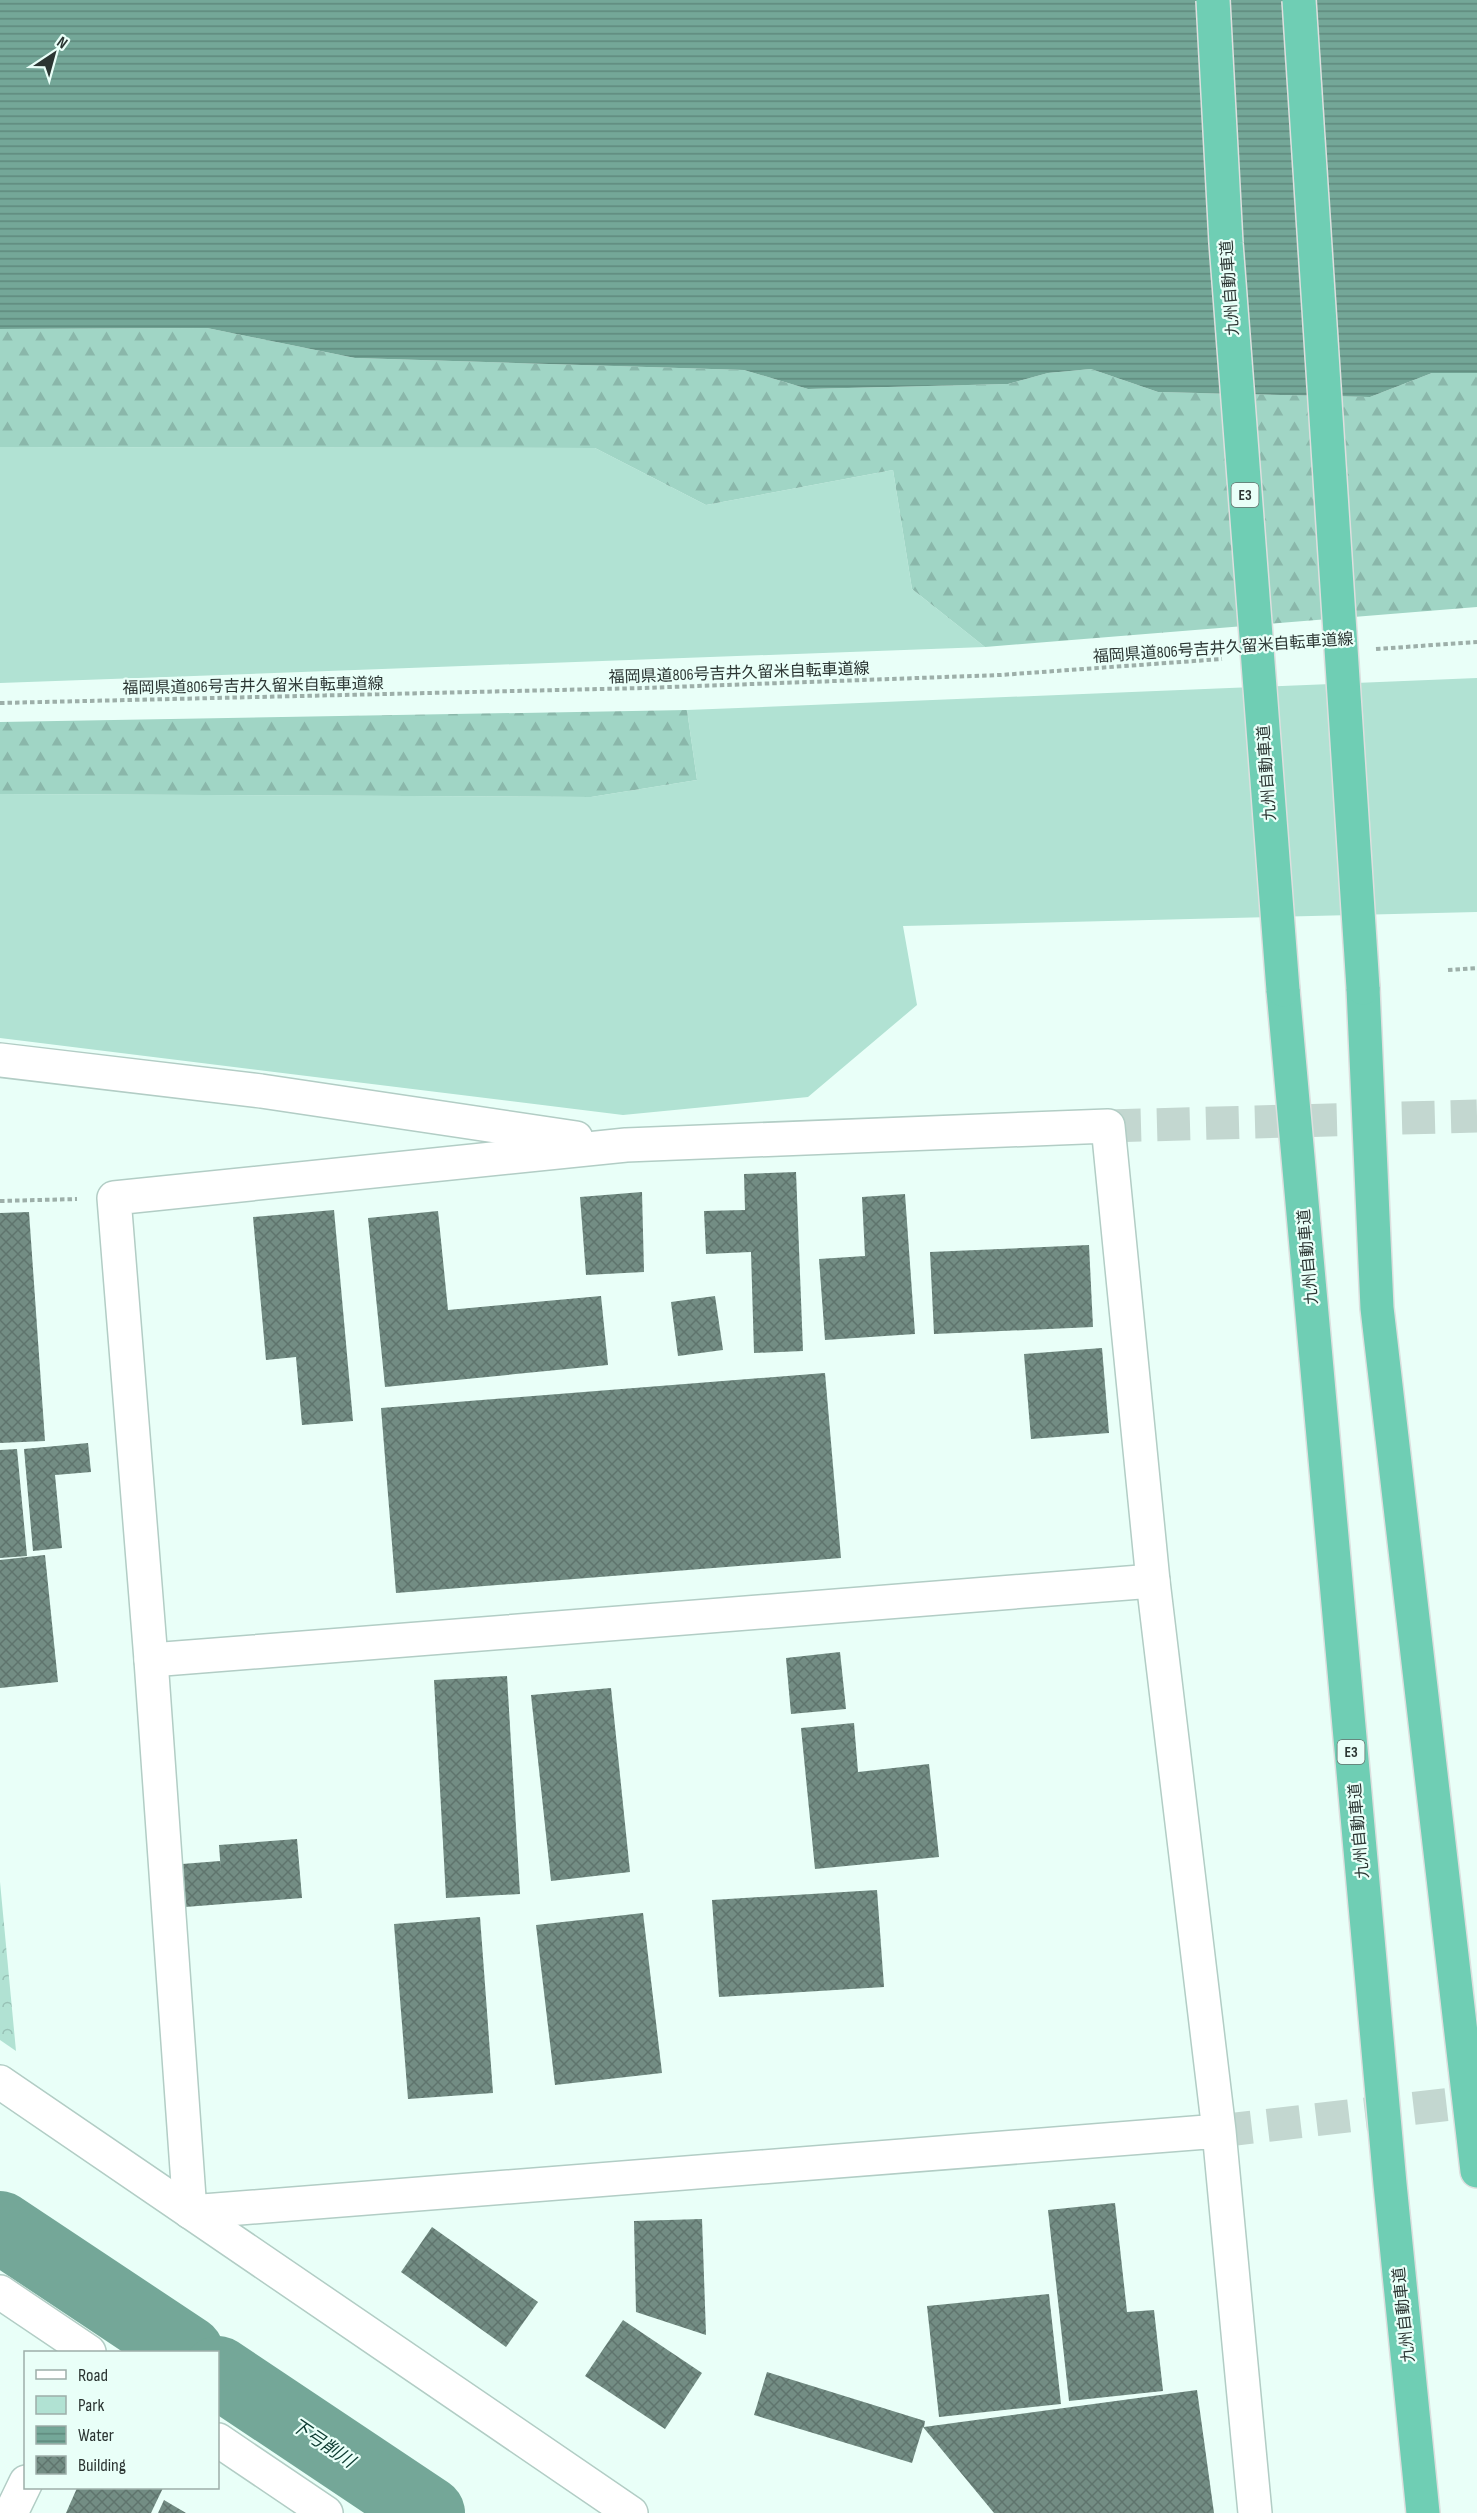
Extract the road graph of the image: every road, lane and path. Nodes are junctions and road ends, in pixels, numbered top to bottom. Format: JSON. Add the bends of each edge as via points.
{"nodes":[{"id":1,"x":1213,"y":0,"type":"edge"},
{"id":2,"x":1299,"y":0,"type":"edge"},
{"id":3,"x":1477,"y":642,"type":"edge"},
{"id":4,"x":1370,"y":649,"type":"dead end"},
{"id":5,"x":1226,"y":659,"type":"dead end"},
{"id":6,"x":0,"y":703,"type":"edge"},
{"id":7,"x":1477,"y":968,"type":"edge"},
{"id":8,"x":1448,"y":970,"type":"dead end"},
{"id":9,"x":0,"y":1060,"type":"edge"},
{"id":10,"x":626,"y":1145,"type":"junction"},
{"id":11,"x":114,"y":1198,"type":"junction"},
{"id":12,"x":0,"y":1200,"type":"edge"},
{"id":13,"x":1153,"y":1581,"type":"junction"},
{"id":14,"x":151,"y":1660,"type":"junction"},
{"id":15,"x":0,"y":2082,"type":"edge"},
{"id":16,"x":1219,"y":2131,"type":"junction"},
{"id":17,"x":1477,"y":2171,"type":"edge"},
{"id":18,"x":190,"y":2212,"type":"junction"},
{"id":19,"x":0,"y":2292,"type":"edge"},
{"id":20,"x":87,"y":2351,"type":"edge"},
{"id":21,"x":219,"y":2441,"type":"edge"},
{"id":22,"x":24,"y":2486,"type":"edge"},
{"id":23,"x":11,"y":2513,"type":"edge"},
{"id":24,"x":326,"y":2513,"type":"edge"},
{"id":25,"x":631,"y":2513,"type":"edge"},
{"id":26,"x":1255,"y":2513,"type":"edge"},
{"id":27,"x":1423,"y":2513,"type":"edge"}],
"edges":[{"from":1,"to":27,"type":"highway","name":"九州自動車道","number":"E3","bridge":true,"via":[[1226,243],[1283,990],[1386,2148]]},
{"from":2,"to":17,"type":"highway","bridge":true,"via":[[1363,988],[1377,1308]]},
{"from":3,"to":4,"type":"path","name":"福岡県道806号吉井久留米自転車道線"},
{"from":5,"to":6,"type":"path","name":"福岡県道806号吉井久留米自転車道線","via":[[1000,675],[642,688]]},
{"from":7,"to":8,"type":"path"},
{"from":9,"to":10,"type":"street","via":[[261,1091]]},
{"from":10,"to":11,"type":"street"},
{"from":10,"to":13,"type":"street","via":[[1108,1126]]},
{"from":11,"to":12,"type":"path"},
{"from":11,"to":14,"type":"street"},
{"from":13,"to":14,"type":"street"},
{"from":13,"to":16,"type":"street"},
{"from":14,"to":18,"type":"street"},
{"from":15,"to":18,"type":"street"},
{"from":16,"to":18,"type":"street"},
{"from":16,"to":26,"type":"street"},
{"from":18,"to":25,"type":"street"},
{"from":19,"to":20,"type":"street"},
{"from":21,"to":24,"type":"street"},
{"from":22,"to":23,"type":"street"}]}
